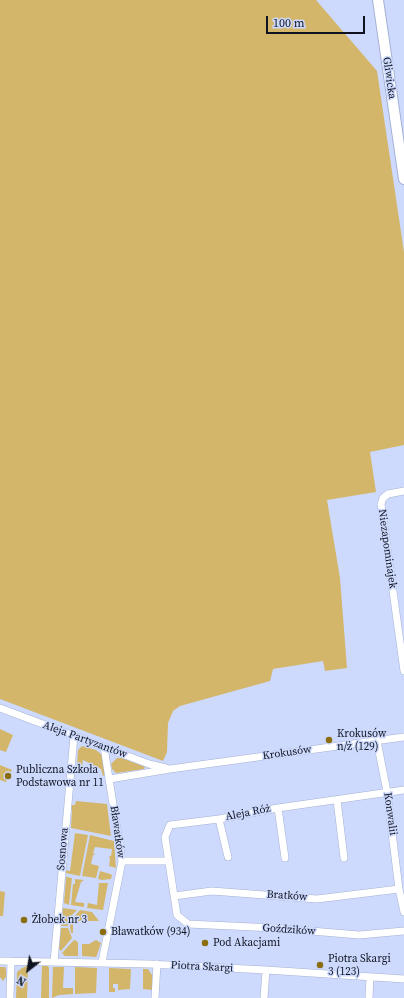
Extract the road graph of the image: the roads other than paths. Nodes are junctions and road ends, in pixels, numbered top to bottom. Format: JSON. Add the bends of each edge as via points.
{"nodes":[{"id":1,"x":378,"y":0,"type":"edge"},
{"id":2,"x":404,"y":179,"type":"edge"},
{"id":3,"x":404,"y":491,"type":"edge"},
{"id":4,"x":404,"y":670,"type":"edge"},
{"id":5,"x":0,"y":708,"type":"edge"},
{"id":6,"x":74,"y":736,"type":"junction"},
{"id":7,"x":404,"y":737,"type":"edge"},
{"id":8,"x":377,"y":741,"type":"junction"},
{"id":9,"x":104,"y":747,"type":"junction"},
{"id":10,"x":170,"y":769,"type":"junction"},
{"id":11,"x":110,"y":779,"type":"junction"},
{"id":12,"x":404,"y":790,"type":"edge"},
{"id":13,"x":386,"y":792,"type":"junction"},
{"id":14,"x":337,"y":800,"type":"junction"},
{"id":15,"x":278,"y":808,"type":"junction"},
{"id":16,"x":219,"y":819,"type":"junction"},
{"id":17,"x":228,"y":857,"type":"dead end"},
{"id":18,"x":285,"y":858,"type":"dead end"},
{"id":19,"x":344,"y":858,"type":"dead end"},
{"id":20,"x":169,"y":860,"type":"junction"},
{"id":21,"x":122,"y":861,"type":"junction"},
{"id":22,"x":399,"y":889,"type":"junction"},
{"id":23,"x":174,"y":896,"type":"junction"},
{"id":24,"x":404,"y":912,"type":"edge"},
{"id":25,"x":177,"y":915,"type":"joint"},
{"id":26,"x":404,"y":931,"type":"edge"},
{"id":27,"x":11,"y":960,"type":"junction"},
{"id":28,"x":0,"y":961,"type":"edge"},
{"id":29,"x":54,"y":962,"type":"junction"},
{"id":30,"x":102,"y":962,"type":"junction"},
{"id":31,"x":157,"y":964,"type":"junction"},
{"id":32,"x":266,"y":970,"type":"junction"},
{"id":33,"x":370,"y":977,"type":"junction"},
{"id":34,"x":404,"y":979,"type":"edge"},
{"id":35,"x":10,"y":998,"type":"edge"},
{"id":36,"x":155,"y":998,"type":"edge"},
{"id":37,"x":264,"y":998,"type":"edge"},
{"id":38,"x":369,"y":998,"type":"edge"}],
"edges":[{"from":1,"to":2,"type":"main road","name":"Gliwicka"},
{"from":3,"to":4,"type":"street","name":"Niezapominajek","via":[[388,494],[380,504]]},
{"from":5,"to":6,"type":"street","name":"Aleja Partyzantów"},
{"from":6,"to":9,"type":"street","name":"Aleja Partyzantów"},
{"from":6,"to":29,"type":"street","name":"Sosnowa"},
{"from":7,"to":8,"type":"street","name":"Krokusów"},
{"from":8,"to":10,"type":"street","name":"Krokusów"},
{"from":8,"to":13,"type":"street","name":"Konwalii"},
{"from":9,"to":10,"type":"street","name":"Aleja Partyzantów"},
{"from":9,"to":11,"type":"street","name":"Bławatków"},
{"from":10,"to":11,"type":"street","name":"Krokusów"},
{"from":11,"to":21,"type":"street","name":"Bławatków"},
{"from":12,"to":13,"type":"street","name":"Aleja Róż"},
{"from":13,"to":14,"type":"street","name":"Aleja Róż"},
{"from":13,"to":22,"type":"street","name":"Konwalii"},
{"from":14,"to":15,"type":"street","name":"Aleja Róż"},
{"from":14,"to":19,"type":"street"},
{"from":15,"to":16,"type":"street","name":"Aleja Róż"},
{"from":15,"to":18,"type":"street","name":"Aleja Róż"},
{"from":16,"to":17,"type":"street","name":"Aleja Róż"},
{"from":16,"to":20,"type":"street","name":"Aleja Róż","via":[[170,825],[165,837]]},
{"from":20,"to":21,"type":"street"},
{"from":20,"to":23,"type":"street","name":"Aleja Róż"},
{"from":21,"to":30,"type":"street","name":"Bławatków"},
{"from":22,"to":23,"type":"street","name":"Bratków","via":[[317,899],[212,891]]},
{"from":22,"to":24,"type":"street","name":"Konwalii"},
{"from":23,"to":25,"type":"street","name":"Aleja Róż"},
{"from":25,"to":26,"type":"street","name":"Goździków","via":[[188,924],[359,935]]},
{"from":27,"to":28,"type":"street","name":"Piotra Skargi"},
{"from":27,"to":29,"type":"street","name":"Piotra Skargi"},
{"from":27,"to":35,"type":"street"},
{"from":29,"to":30,"type":"street","name":"Piotra Skargi"},
{"from":30,"to":31,"type":"street","name":"Piotra Skargi"},
{"from":31,"to":32,"type":"street","name":"Piotra Skargi"},
{"from":31,"to":36,"type":"street"},
{"from":32,"to":33,"type":"street","name":"Piotra Skargi"},
{"from":32,"to":37,"type":"street"},
{"from":33,"to":34,"type":"street","name":"Piotra Skargi"},
{"from":33,"to":38,"type":"street"}]}
